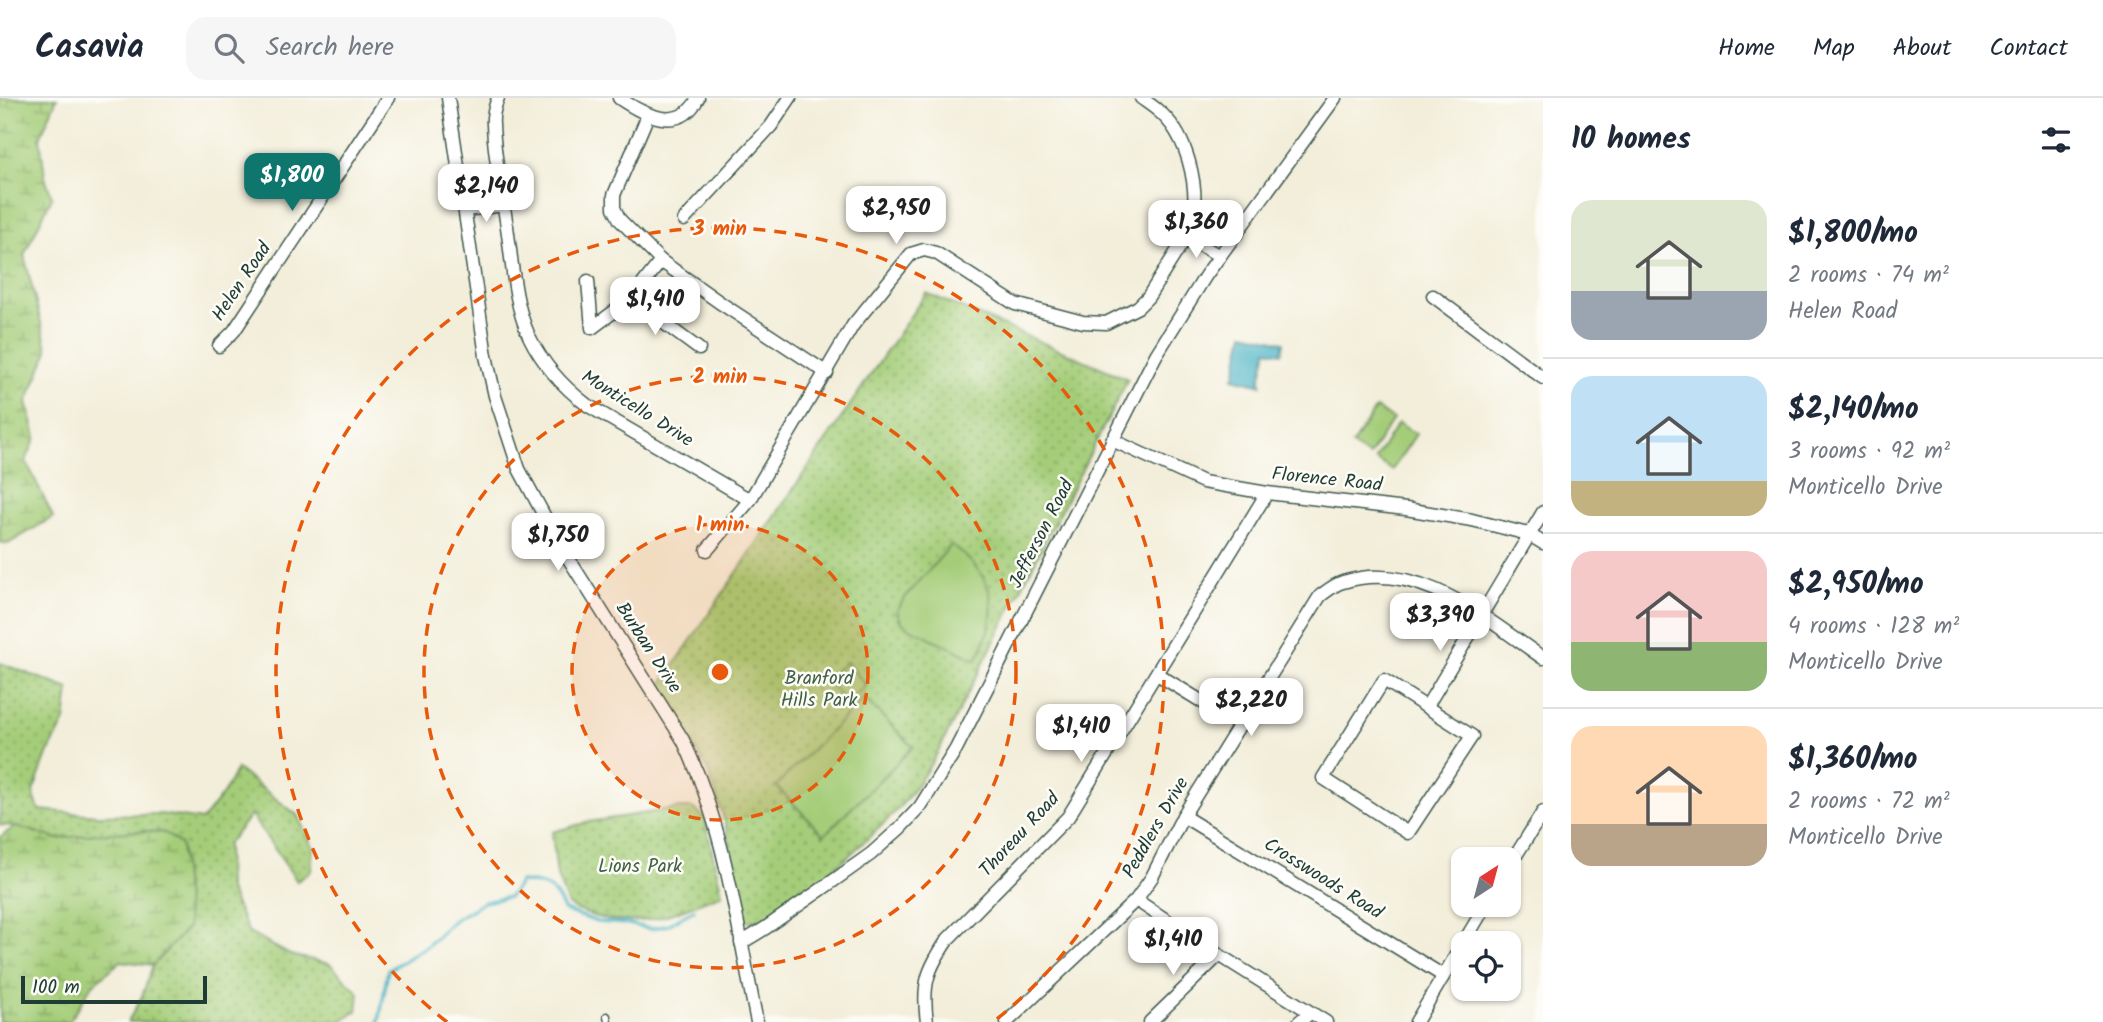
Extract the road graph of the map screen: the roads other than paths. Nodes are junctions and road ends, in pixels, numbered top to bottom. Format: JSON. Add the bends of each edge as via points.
{"nodes":[{"id":1,"x":388,"y":98,"type":"edge"},
{"id":2,"x":448,"y":98,"type":"edge"},
{"id":3,"x":498,"y":98,"type":"edge"},
{"id":4,"x":620,"y":98,"type":"edge"},
{"id":5,"x":698,"y":98,"type":"edge"},
{"id":6,"x":790,"y":98,"type":"edge"},
{"id":7,"x":1141,"y":98,"type":"edge"},
{"id":8,"x":1335,"y":98,"type":"edge"},
{"id":9,"x":648,"y":115,"type":"junction"},
{"id":10,"x":501,"y":185,"type":"junction"},
{"id":11,"x":463,"y":192,"type":"junction"},
{"id":12,"x":504,"y":205,"type":"junction"},
{"id":13,"x":465,"y":210,"type":"junction"},
{"id":14,"x":1194,"y":213,"type":"junction"},
{"id":15,"x":684,"y":220,"type":"dead end"},
{"id":16,"x":1238,"y":233,"type":"junction"},
{"id":17,"x":1186,"y":237,"type":"junction"},
{"id":18,"x":1220,"y":256,"type":"junction"},
{"id":19,"x":661,"y":261,"type":"junction"},
{"id":20,"x":588,"y":281,"type":"dead end"},
{"id":21,"x":1433,"y":296,"type":"dead end"},
{"id":22,"x":631,"y":299,"type":"junction"},
{"id":23,"x":219,"y":346,"type":"dead end"},
{"id":24,"x":699,"y":349,"type":"dead end"},
{"id":25,"x":827,"y":373,"type":"junction"},
{"id":26,"x":1543,"y":378,"type":"edge"},
{"id":27,"x":1111,"y":440,"type":"junction"},
{"id":28,"x":1266,"y":493,"type":"junction"},
{"id":29,"x":750,"y":500,"type":"junction"},
{"id":30,"x":1543,"y":512,"type":"edge"},
{"id":31,"x":1528,"y":534,"type":"junction"},
{"id":32,"x":1543,"y":543,"type":"edge"},
{"id":33,"x":707,"y":550,"type":"dead end"},
{"id":34,"x":1482,"y":617,"type":"junction"},
{"id":35,"x":1543,"y":658,"type":"edge"},
{"id":36,"x":1157,"y":674,"type":"junction"},
{"id":37,"x":1427,"y":706,"type":"junction"},
{"id":38,"x":1240,"y":724,"type":"junction"},
{"id":39,"x":1543,"y":812,"type":"edge"},
{"id":40,"x":1183,"y":816,"type":"junction"},
{"id":41,"x":1521,"y":847,"type":"edge"},
{"id":42,"x":1136,"y":900,"type":"junction"},
{"id":43,"x":1478,"y":917,"type":"edge"},
{"id":44,"x":741,"y":943,"type":"junction"},
{"id":45,"x":1219,"y":956,"type":"junction"},
{"id":46,"x":1442,"y":975,"type":"junction"},
{"id":47,"x":1310,"y":1013,"type":"junction"},
{"id":48,"x":757,"y":1022,"type":"edge"},
{"id":49,"x":927,"y":1022,"type":"edge"},
{"id":50,"x":1007,"y":1022,"type":"edge"},
{"id":51,"x":1150,"y":1022,"type":"edge"},
{"id":52,"x":1299,"y":1022,"type":"edge"},
{"id":53,"x":1326,"y":1022,"type":"edge"},
{"id":54,"x":1416,"y":1022,"type":"edge"}],
"edges":[{"from":1,"to":23,"type":"street","name":"Helen Road","via":[[234,331]]},
{"from":2,"to":11,"type":"street","name":"Burban Drive"},
{"from":3,"to":10,"type":"street","name":"Monticello Drive","via":[[492,121]]},
{"from":4,"to":9,"type":"street"},
{"from":5,"to":9,"type":"street","via":[[690,111],[679,117]]},
{"from":6,"to":15,"type":"street","via":[[771,126]]},
{"from":7,"to":14,"type":"street","via":[[1178,133],[1196,195]]},
{"from":8,"to":16,"type":"street","name":"Jefferson Road"},
{"from":9,"to":19,"type":"street","via":[[614,195],[614,208]]},
{"from":10,"to":11,"type":"street"},
{"from":10,"to":12,"type":"street","name":"Monticello Drive"},
{"from":11,"to":13,"type":"street","name":"Burban Drive"},
{"from":12,"to":13,"type":"street"},
{"from":12,"to":29,"type":"street","name":"Monticello Drive","via":[[520,309],[529,335],[553,375],[587,405]]},
{"from":13,"to":44,"type":"street","name":"Burban Drive","via":[[486,356],[519,469],[696,767],[720,843]]},
{"from":14,"to":16,"type":"street"},
{"from":14,"to":17,"type":"street"},
{"from":16,"to":18,"type":"street","name":"Jefferson Road"},
{"from":17,"to":18,"type":"street"},
{"from":17,"to":25,"type":"street","via":[[1138,307],[1105,323],[1083,322],[1015,304],[936,253],[911,254],[853,325]]},
{"from":18,"to":27,"type":"street","name":"Jefferson Road","via":[[1161,346]]},
{"from":19,"to":22,"type":"street"},
{"from":19,"to":25,"type":"street"},
{"from":20,"to":22,"type":"street","via":[[592,328]]},
{"from":21,"to":26,"type":"street"},
{"from":22,"to":24,"type":"street"},
{"from":25,"to":29,"type":"street"},
{"from":27,"to":28,"type":"street","name":"Florence Road","via":[[1203,482]]},
{"from":27,"to":44,"type":"street","name":"Jefferson Road","via":[[956,749],[920,807],[871,854]]},
{"from":28,"to":31,"type":"street","name":"Florence Road","via":[[1405,509]]},
{"from":28,"to":36,"type":"street","name":"Thoreau Road"},
{"from":29,"to":33,"type":"street"},
{"from":30,"to":31,"type":"street"},
{"from":31,"to":32,"type":"street","name":"Florence Road"},
{"from":31,"to":34,"type":"street"},
{"from":34,"to":35,"type":"street","name":"Peddlers Drive"},
{"from":34,"to":37,"type":"street"},
{"from":34,"to":38,"type":"street","name":"Peddlers Drive","via":[[1435,589],[1403,578],[1371,576],[1341,582],[1320,596]]},
{"from":36,"to":38,"type":"street"},
{"from":36,"to":49,"type":"street","name":"Thoreau Road","via":[[1068,817],[948,939],[932,962],[924,990]]},
{"from":37,"to":37,"type":"street","via":[[1472,736],[1408,833],[1323,778],[1384,680]]},
{"from":38,"to":40,"type":"street","name":"Peddlers Drive"},
{"from":39,"to":41,"type":"street"},
{"from":40,"to":42,"type":"street","name":"Peddlers Drive"},
{"from":40,"to":46,"type":"street","name":"Crosswoods Road"},
{"from":42,"to":45,"type":"street"},
{"from":42,"to":50,"type":"street","name":"Peddlers Drive"},
{"from":43,"to":46,"type":"street"},
{"from":44,"to":48,"type":"street","name":"Burban Drive"},
{"from":45,"to":47,"type":"street"},
{"from":45,"to":51,"type":"street"},
{"from":46,"to":54,"type":"street"},
{"from":47,"to":52,"type":"street"},
{"from":47,"to":53,"type":"street"}]}
